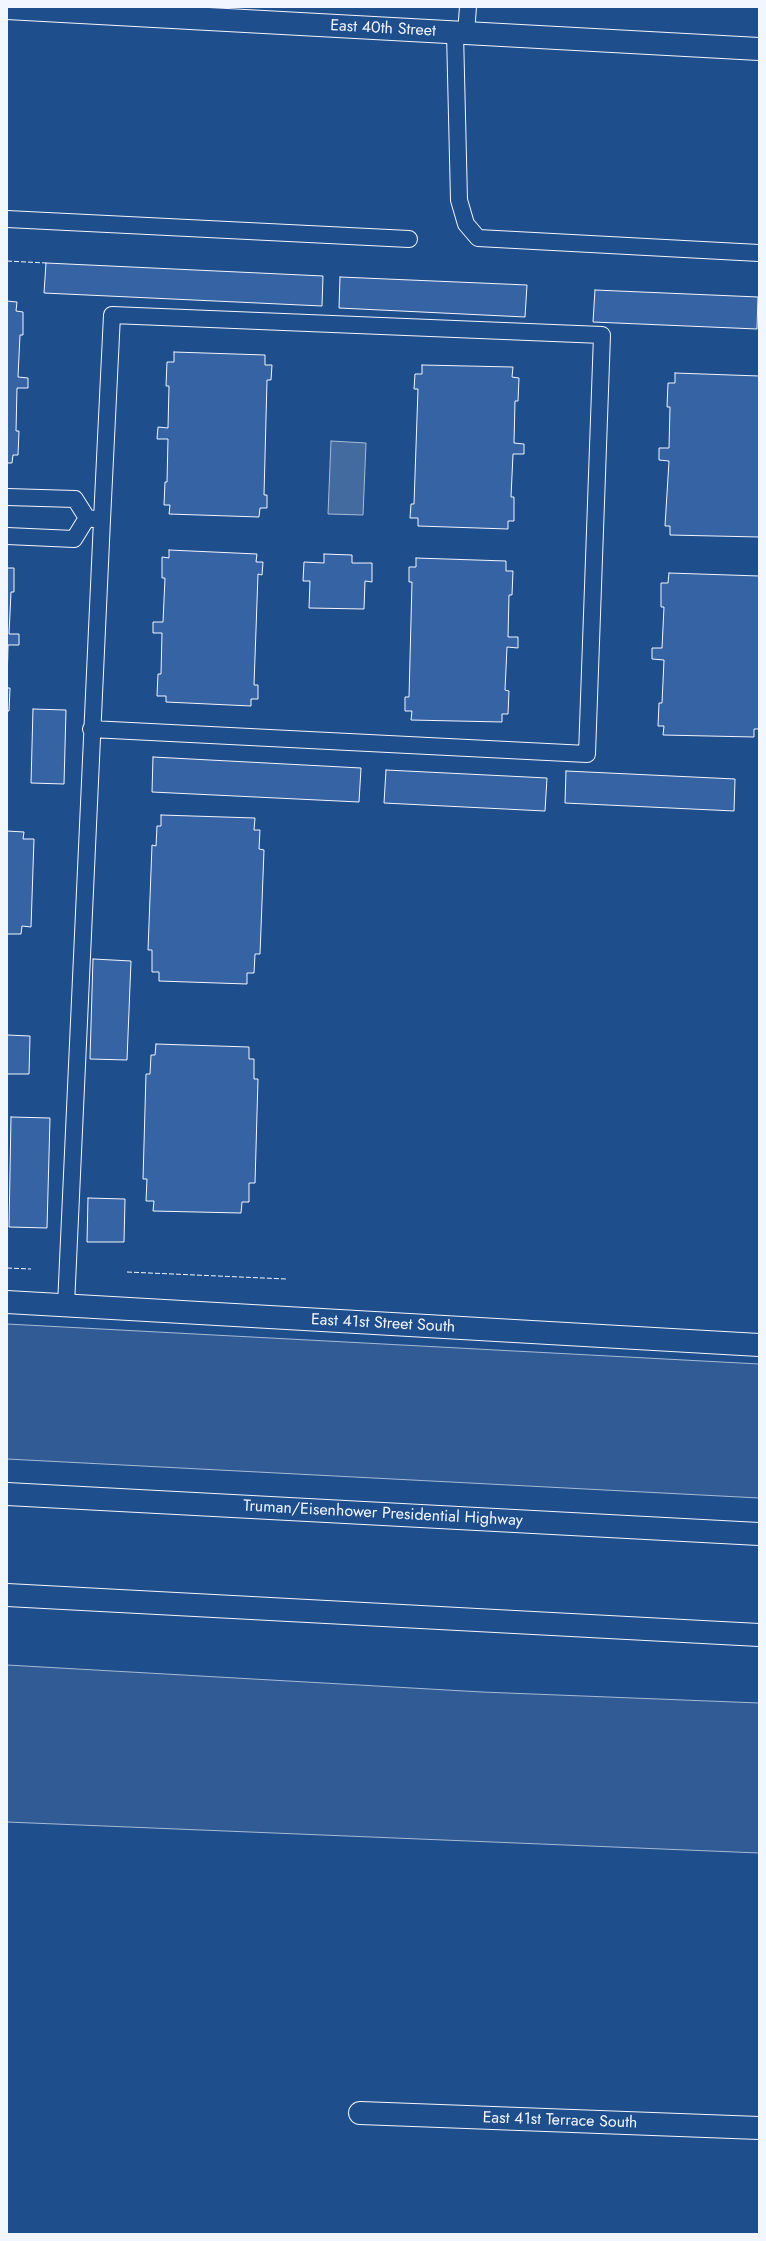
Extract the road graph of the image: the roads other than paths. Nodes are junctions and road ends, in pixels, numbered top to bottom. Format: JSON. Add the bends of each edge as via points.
{"nodes":[{"id":1,"x":468,"y":7,"type":"edge"},
{"id":2,"x":7,"y":8,"type":"edge"},
{"id":3,"x":461,"y":33,"type":"junction"},
{"id":4,"x":759,"y":50,"type":"edge"},
{"id":5,"x":7,"y":219,"type":"edge"},
{"id":6,"x":409,"y":238,"type":"dead end"},
{"id":7,"x":759,"y":253,"type":"edge"},
{"id":8,"x":7,"y":498,"type":"edge"},
{"id":9,"x":94,"y":519,"type":"junction"},
{"id":10,"x":7,"y":536,"type":"edge"},
{"id":11,"x":91,"y":729,"type":"junction"},
{"id":12,"x":7,"y":1302,"type":"edge"},
{"id":13,"x":66,"y":1305,"type":"junction"},
{"id":14,"x":759,"y":1345,"type":"edge"},
{"id":15,"x":7,"y":1494,"type":"edge"},
{"id":16,"x":759,"y":1534,"type":"edge"},
{"id":17,"x":7,"y":1595,"type":"edge"},
{"id":18,"x":759,"y":1635,"type":"edge"},
{"id":19,"x":360,"y":2113,"type":"dead end"},
{"id":20,"x":759,"y":2128,"type":"edge"}],
"edges":[{"from":1,"to":3,"type":"lane"},
{"from":2,"to":3,"type":"main road","name":"East 40th Street"},
{"from":3,"to":4,"type":"main road","name":"East 40th Street"},
{"from":3,"to":7,"type":"lane","via":[[459,200],[466,224],[478,238]]},
{"from":5,"to":6,"type":"lane"},
{"from":8,"to":9,"type":"lane","via":[[75,499]]},
{"from":9,"to":10,"type":"lane","via":[[74,539]]},
{"from":9,"to":11,"type":"lane"},
{"from":9,"to":11,"type":"lane","via":[[112,315],[602,335],[587,754]]},
{"from":11,"to":13,"type":"lane"},
{"from":12,"to":13,"type":"main road","name":"East 41st Street South"},
{"from":13,"to":14,"type":"main road","name":"East 41st Street South"},
{"from":15,"to":16,"type":"main road","name":"Truman/Eisenhower Presidential Highway"},
{"from":17,"to":18,"type":"main road"},
{"from":19,"to":20,"type":"main road","name":"East 41st Terrace South"}]}
